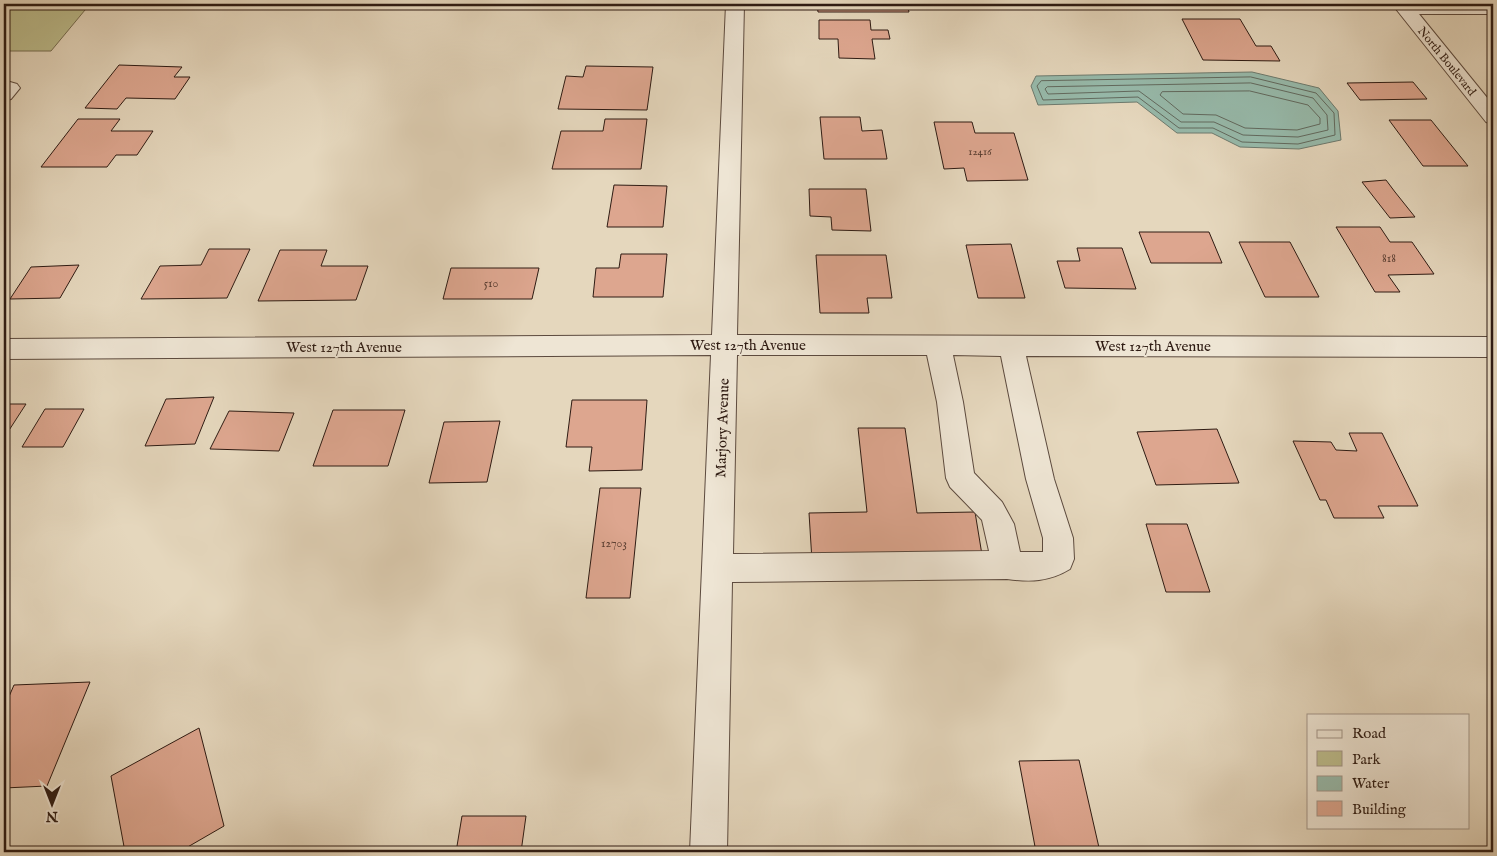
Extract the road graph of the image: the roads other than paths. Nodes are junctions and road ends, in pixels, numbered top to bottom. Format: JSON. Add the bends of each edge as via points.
{"nodes":[{"id":1,"x":735,"y":4,"type":"edge"},
{"id":2,"x":1403,"y":6,"type":"edge"},
{"id":3,"x":1493,"y":9,"type":"edge"},
{"id":4,"x":1493,"y":118,"type":"edge"},
{"id":5,"x":725,"y":345,"type":"junction"},
{"id":6,"x":938,"y":346,"type":"junction"},
{"id":7,"x":1012,"y":346,"type":"junction"},
{"id":8,"x":1493,"y":347,"type":"edge"},
{"id":9,"x":4,"y":348,"type":"edge"},
{"id":10,"x":1007,"y":565,"type":"junction"},
{"id":11,"x":717,"y":568,"type":"junction"},
{"id":12,"x":708,"y":852,"type":"edge"}],
"edges":[{"from":1,"to":5,"type":"street","name":"Marjory Avenue"},
{"from":2,"to":3,"type":"street"},
{"from":2,"to":4,"type":"street","name":"North Boulevard"},
{"from":5,"to":6,"type":"street","name":"West 127th Avenue"},
{"from":5,"to":9,"type":"street","name":"West 127th Avenue"},
{"from":5,"to":11,"type":"street","name":"Marjory Avenue"},
{"from":6,"to":7,"type":"street","name":"West 127th Avenue"},
{"from":6,"to":10,"type":"street","via":[[950,402],[960,478],[992,511],[999,524]]},
{"from":7,"to":8,"type":"street","name":"West 127th Avenue"},
{"from":7,"to":10,"type":"street","via":[[1040,479],[1058,538],[1058,559],[1050,565],[1035,568]]},
{"from":10,"to":11,"type":"street"},
{"from":11,"to":12,"type":"street","name":"Marjory Avenue"}]}
